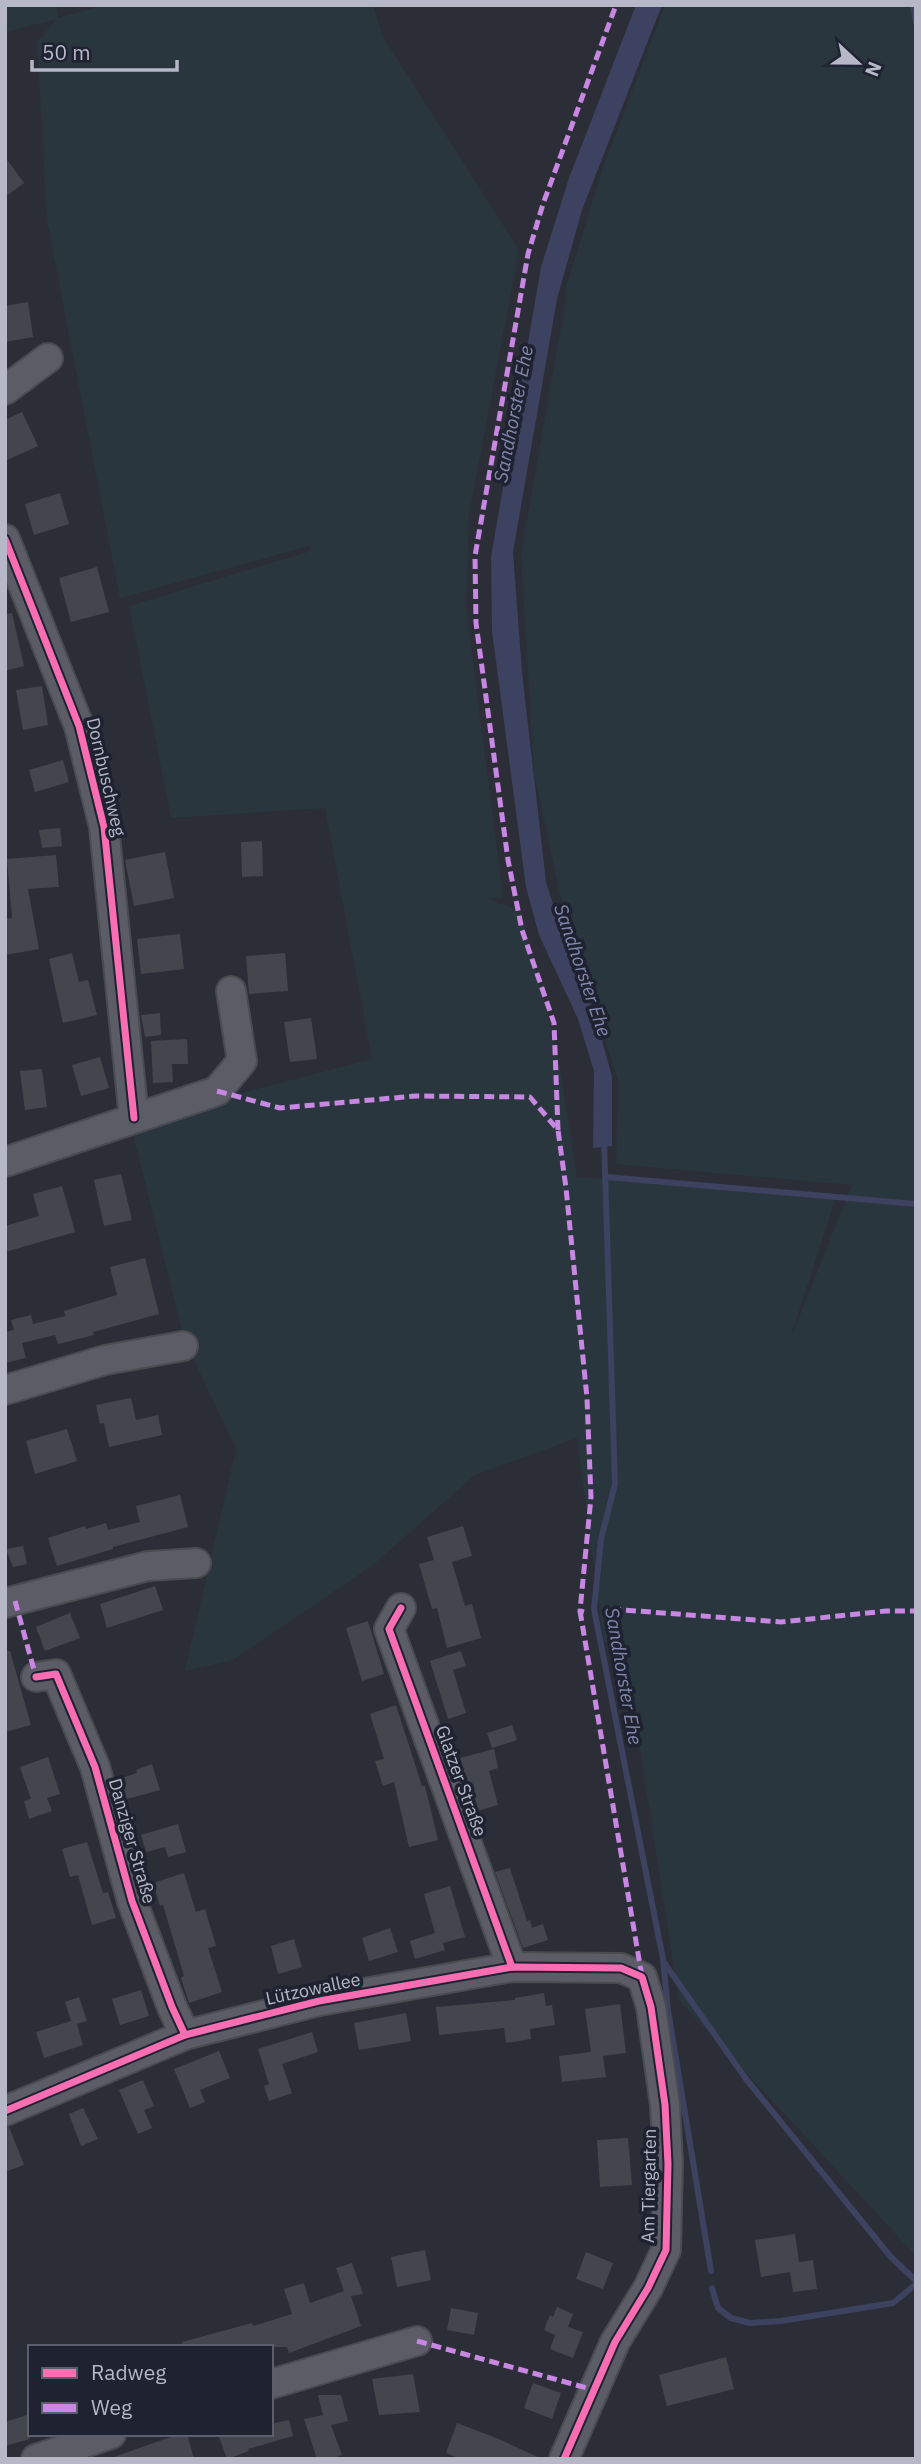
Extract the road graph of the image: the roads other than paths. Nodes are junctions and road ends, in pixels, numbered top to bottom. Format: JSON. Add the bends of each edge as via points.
{"nodes":[{"id":1,"x":48,"y":358,"type":"dead end"},
{"id":2,"x":5,"y":390,"type":"edge"},
{"id":3,"x":5,"y":539,"type":"edge"},
{"id":4,"x":231,"y":991,"type":"dead end"},
{"id":5,"x":134,"y":1118,"type":"junction"},
{"id":6,"x":5,"y":1162,"type":"edge"},
{"id":7,"x":183,"y":1346,"type":"dead end"},
{"id":8,"x":5,"y":1390,"type":"edge"},
{"id":9,"x":196,"y":1563,"type":"dead end"},
{"id":10,"x":5,"y":1603,"type":"edge"},
{"id":11,"x":401,"y":1608,"type":"dead end"},
{"id":12,"x":36,"y":1677,"type":"dead end"},
{"id":13,"x":512,"y":1967,"type":"junction"},
{"id":14,"x":642,"y":1977,"type":"joint"},
{"id":15,"x":185,"y":2035,"type":"junction"},
{"id":16,"x":5,"y":2111,"type":"edge"},
{"id":17,"x":417,"y":2341,"type":"dead end"},
{"id":18,"x":273,"y":2383,"type":"edge"},
{"id":19,"x":105,"y":2436,"type":"edge"},
{"id":20,"x":36,"y":2459,"type":"edge"},
{"id":21,"x":564,"y":2459,"type":"edge"}],
"edges":[{"from":1,"to":2,"type":"street"},
{"from":3,"to":5,"type":"street","name":"Dornbuschweg","via":[[79,726],[104,827]]},
{"from":4,"to":5,"type":"street","via":[[242,1061],[217,1091]]},
{"from":5,"to":6,"type":"street"},
{"from":7,"to":8,"type":"street","via":[[105,1360]]},
{"from":9,"to":10,"type":"street","via":[[148,1566]]},
{"from":11,"to":13,"type":"street","name":"Glatzer Straße","via":[[389,1629]]},
{"from":12,"to":15,"type":"street","name":"Danziger Straße","via":[[56,1674],[95,1767],[132,1901]]},
{"from":13,"to":14,"type":"street","name":"Lützowallee","via":[[621,1968]]},
{"from":13,"to":15,"type":"street","name":"Lützowallee","via":[[319,2001]]},
{"from":14,"to":21,"type":"street","name":"Am Tiergarten","via":[[651,2007],[665,2105],[666,2250],[615,2342]]},
{"from":15,"to":16,"type":"street","name":"Lützowallee"},
{"from":17,"to":18,"type":"street"},
{"from":19,"to":20,"type":"street"}]}
